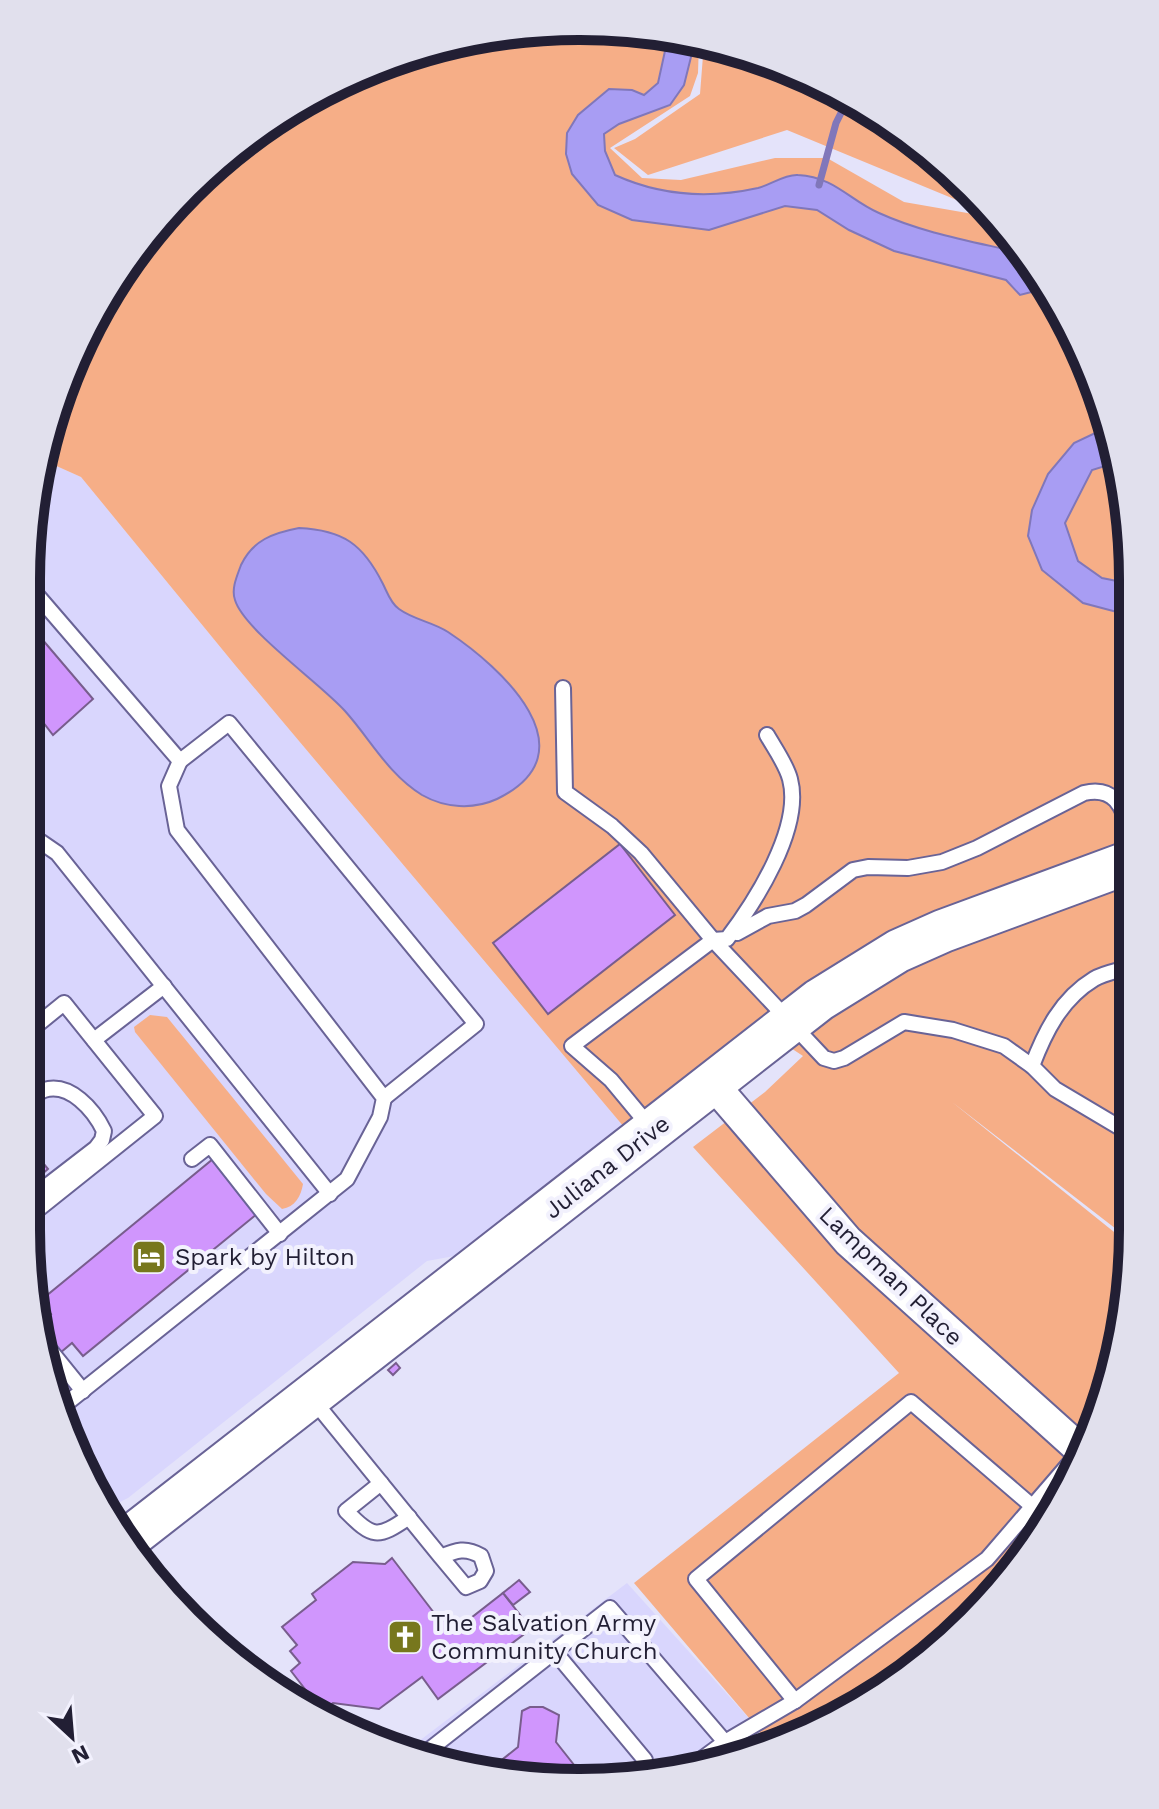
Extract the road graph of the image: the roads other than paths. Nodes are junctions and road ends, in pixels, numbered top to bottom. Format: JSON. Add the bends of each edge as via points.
{"nodes":[{"id":1,"x":40,"y":599,"type":"edge"},
{"id":2,"x":563,"y":688,"type":"dead end"},
{"id":3,"x":767,"y":735,"type":"dead end"},
{"id":4,"x":180,"y":761,"type":"junction"},
{"id":5,"x":1119,"y":802,"type":"edge"},
{"id":6,"x":40,"y":842,"type":"edge"},
{"id":7,"x":1119,"y":866,"type":"edge"},
{"id":8,"x":720,"y":940,"type":"junction"},
{"id":9,"x":1119,"y":971,"type":"edge"},
{"id":10,"x":164,"y":986,"type":"junction"},
{"id":11,"x":40,"y":1022,"type":"edge"},
{"id":12,"x":788,"y":1023,"type":"junction"},
{"id":13,"x":94,"y":1040,"type":"junction"},
{"id":14,"x":1032,"y":1066,"type":"junction"},
{"id":15,"x":713,"y":1084,"type":"junction"},
{"id":16,"x":40,"y":1093,"type":"edge"},
{"id":17,"x":384,"y":1098,"type":"junction"},
{"id":18,"x":1119,"y":1127,"type":"edge"},
{"id":19,"x":653,"y":1131,"type":"junction"},
{"id":20,"x":192,"y":1159,"type":"dead end"},
{"id":21,"x":40,"y":1191,"type":"edge"},
{"id":22,"x":330,"y":1194,"type":"junction"},
{"id":23,"x":40,"y":1208,"type":"edge"},
{"id":24,"x":280,"y":1234,"type":"junction"},
{"id":25,"x":55,"y":1356,"type":"edge"},
{"id":26,"x":83,"y":1391,"type":"junction"},
{"id":27,"x":311,"y":1397,"type":"junction"},
{"id":28,"x":69,"y":1402,"type":"edge"},
{"id":29,"x":1074,"y":1445,"type":"edge"},
{"id":30,"x":1058,"y":1478,"type":"edge"},
{"id":31,"x":381,"y":1483,"type":"junction"},
{"id":32,"x":1032,"y":1506,"type":"junction"},
{"id":33,"x":409,"y":1517,"type":"junction"},
{"id":34,"x":134,"y":1534,"type":"edge"},
{"id":35,"x":441,"y":1557,"type":"dead end"},
{"id":36,"x":555,"y":1652,"type":"junction"},
{"id":37,"x":795,"y":1701,"type":"junction"},
{"id":38,"x":725,"y":1742,"type":"junction"},
{"id":39,"x":431,"y":1748,"type":"edge"},
{"id":40,"x":710,"y":1753,"type":"edge"},
{"id":41,"x":645,"y":1760,"type":"dead end"}],
"edges":[{"from":1,"to":4,"type":"lane"},
{"from":2,"to":8,"type":"lane","via":[[565,792],[641,853]]},
{"from":3,"to":8,"type":"lane","via":[[790,777],[792,808],[764,881]]},
{"from":4,"to":17,"type":"lane","via":[[169,786],[177,830]]},
{"from":4,"to":17,"type":"lane","via":[[229,723],[476,1024]]},
{"from":5,"to":8,"type":"lane","via":[[1098,790],[1084,793],[960,856],[924,866],[853,870],[806,905]]},
{"from":6,"to":10,"type":"lane","via":[[57,853]]},
{"from":7,"to":12,"type":"street","name":"Juliana Drive","via":[[898,951]]},
{"from":8,"to":12,"type":"lane"},
{"from":8,"to":19,"type":"lane","via":[[572,1046],[611,1080]]},
{"from":9,"to":14,"type":"lane","via":[[1095,979],[1066,1001],[1045,1032]]},
{"from":10,"to":13,"type":"lane"},
{"from":10,"to":22,"type":"lane"},
{"from":11,"to":13,"type":"lane","via":[[64,1003]]},
{"from":12,"to":14,"type":"lane","via":[[814,1051],[834,1061],[904,1022],[980,1037]]},
{"from":12,"to":15,"type":"street","name":"Juliana Drive"},
{"from":13,"to":23,"type":"lane","via":[[155,1116]]},
{"from":14,"to":18,"type":"lane","via":[[1055,1089]]},
{"from":15,"to":19,"type":"street","name":"Juliana Drive"},
{"from":15,"to":29,"type":"street","name":"Lampman Place","via":[[848,1241]]},
{"from":16,"to":21,"type":"lane","via":[[70,1092],[104,1131],[96,1148]]},
{"from":17,"to":22,"type":"lane","via":[[365,1149],[347,1179]]},
{"from":19,"to":27,"type":"street","name":"Juliana Drive"},
{"from":20,"to":24,"type":"lane","via":[[210,1145]]},
{"from":22,"to":24,"type":"lane"},
{"from":24,"to":26,"type":"lane"},
{"from":25,"to":26,"type":"lane"},
{"from":26,"to":28,"type":"lane"},
{"from":27,"to":31,"type":"lane"},
{"from":27,"to":34,"type":"street","name":"Juliana Drive"},
{"from":30,"to":32,"type":"lane"},
{"from":31,"to":33,"type":"lane"},
{"from":31,"to":33,"type":"lane","via":[[346,1511],[372,1532],[386,1533]]},
{"from":32,"to":37,"type":"lane","via":[[987,1559]]},
{"from":32,"to":37,"type":"lane","via":[[911,1402],[696,1579]]},
{"from":33,"to":35,"type":"lane"},
{"from":36,"to":38,"type":"lane","via":[[610,1608]]},
{"from":36,"to":39,"type":"lane"},
{"from":36,"to":41,"type":"lane"},
{"from":37,"to":38,"type":"lane"},
{"from":38,"to":40,"type":"lane"}]}
